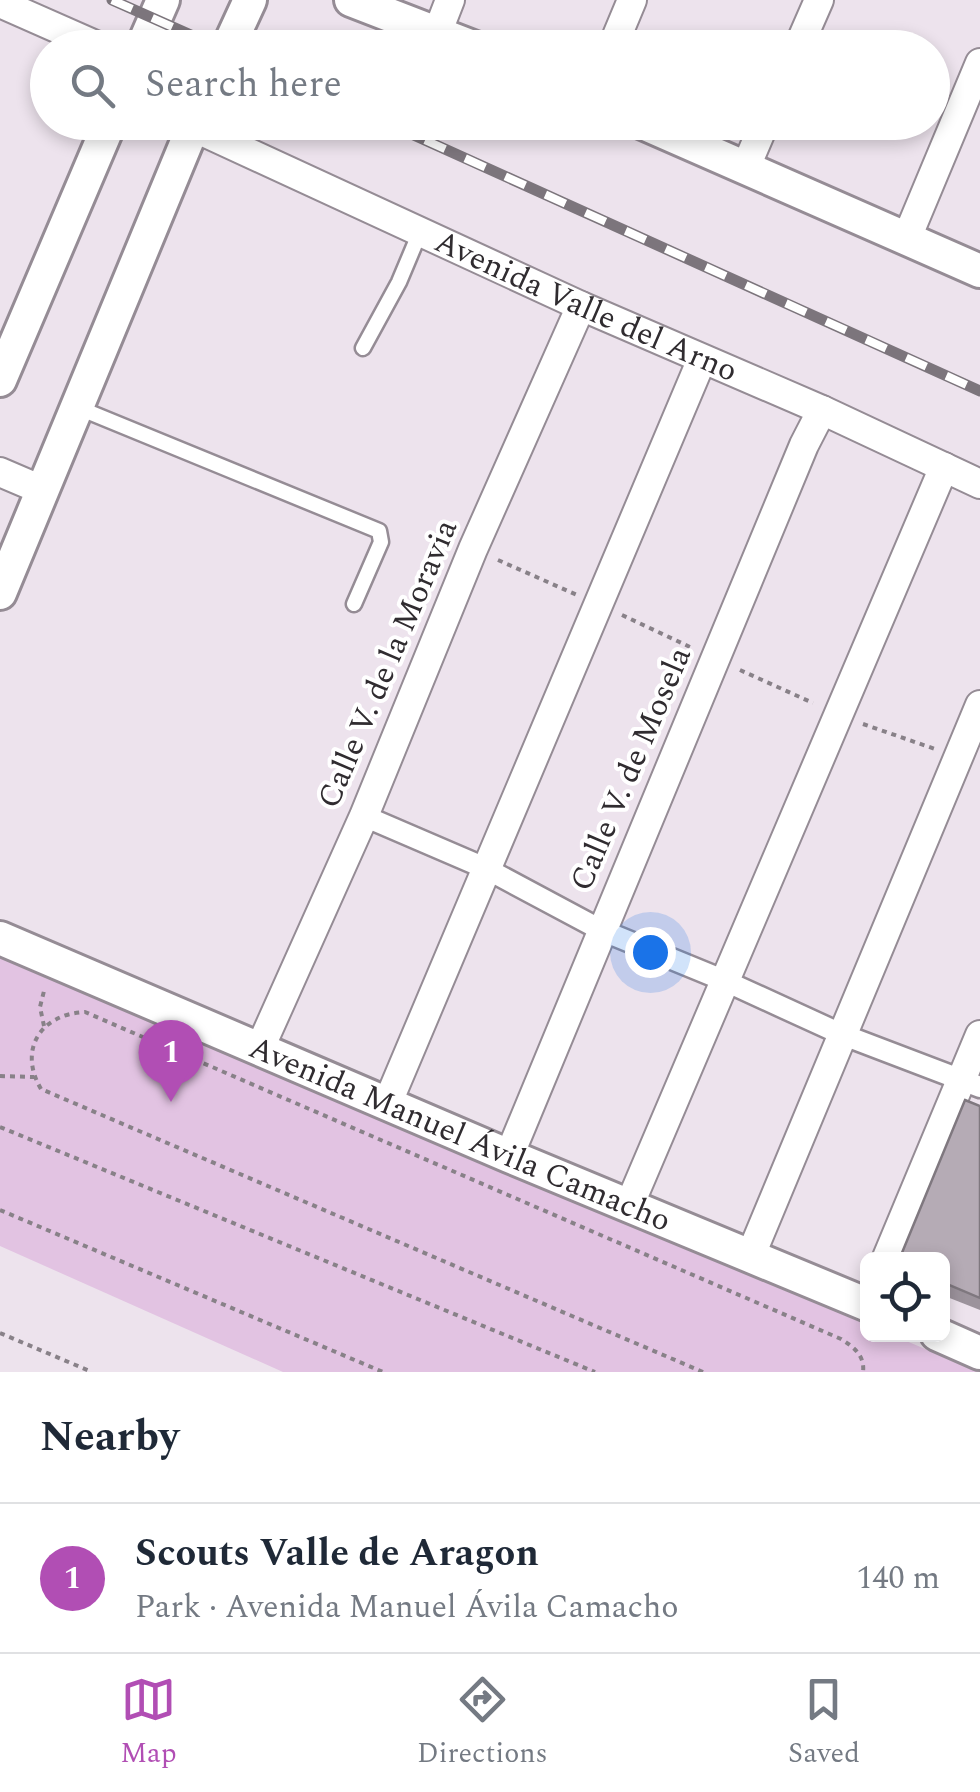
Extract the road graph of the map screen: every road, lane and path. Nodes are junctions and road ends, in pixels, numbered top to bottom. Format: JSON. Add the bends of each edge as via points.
{"nodes":[{"id":1,"x":162,"y":0,"type":"edge"},
{"id":2,"x":250,"y":0,"type":"edge"},
{"id":3,"x":351,"y":0,"type":"edge"},
{"id":4,"x":450,"y":0,"type":"edge"},
{"id":5,"x":632,"y":0,"type":"edge"},
{"id":6,"x":819,"y":0,"type":"edge"},
{"id":7,"x":0,"y":3,"type":"edge"},
{"id":8,"x":61,"y":30,"type":"edge"},
{"id":9,"x":150,"y":30,"type":"edge"},
{"id":10,"x":236,"y":30,"type":"edge"},
{"id":11,"x":438,"y":30,"type":"joint"},
{"id":12,"x":620,"y":30,"type":"edge"},
{"id":13,"x":806,"y":30,"type":"edge"},
{"id":14,"x":980,"y":64,"type":"edge"},
{"id":15,"x":950,"y":135,"type":"edge"},
{"id":16,"x":102,"y":140,"type":"edge"},
{"id":17,"x":188,"y":140,"type":"edge"},
{"id":18,"x":226,"y":140,"type":"edge"},
{"id":19,"x":681,"y":140,"type":"edge"},
{"id":20,"x":757,"y":140,"type":"edge"},
{"id":21,"x":948,"y":140,"type":"edge"},
{"id":22,"x":745,"y":169,"type":"junction"},
{"id":23,"x":420,"y":232,"type":"junction"},
{"id":24,"x":906,"y":240,"type":"junction"},
{"id":25,"x":980,"y":271,"type":"edge"},
{"id":26,"x":581,"y":306,"type":"junction"},
{"id":27,"x":363,"y":348,"type":"dead end"},
{"id":28,"x":702,"y":359,"type":"junction"},
{"id":29,"x":0,"y":380,"type":"edge"},
{"id":30,"x":78,"y":408,"type":"junction"},
{"id":31,"x":822,"y":410,"type":"junction"},
{"id":32,"x":944,"y":468,"type":"junction"},
{"id":33,"x":0,"y":472,"type":"edge"},
{"id":34,"x":980,"y":484,"type":"edge"},
{"id":35,"x":42,"y":490,"type":"junction"},
{"id":36,"x":0,"y":592,"type":"edge"},
{"id":37,"x":354,"y":604,"type":"dead end"},
{"id":38,"x":980,"y":704,"type":"edge"},
{"id":39,"x":969,"y":761,"type":"edge"},
{"id":40,"x":364,"y":816,"type":"junction"},
{"id":41,"x":485,"y":868,"type":"junction"},
{"id":42,"x":601,"y":930,"type":"junction"},
{"id":43,"x":0,"y":938,"type":"edge"},
{"id":44,"x":55,"y":961,"type":"junction"},
{"id":45,"x":723,"y":980,"type":"junction"},
{"id":46,"x":44,"y":1026,"type":"junction"},
{"id":47,"x":841,"y":1034,"type":"junction"},
{"id":48,"x":980,"y":1034,"type":"edge"},
{"id":49,"x":260,"y":1048,"type":"junction"},
{"id":50,"x":0,"y":1076,"type":"edge"},
{"id":51,"x":34,"y":1078,"type":"junction"},
{"id":52,"x":971,"y":1083,"type":"edge"},
{"id":53,"x":388,"y":1102,"type":"junction"},
{"id":54,"x":0,"y":1127,"type":"edge"},
{"id":55,"x":509,"y":1156,"type":"junction"},
{"id":56,"x":629,"y":1206,"type":"junction"},
{"id":57,"x":0,"y":1210,"type":"edge"},
{"id":58,"x":890,"y":1252,"type":"edge"},
{"id":59,"x":750,"y":1257,"type":"junction"},
{"id":60,"x":860,"y":1301,"type":"edge"},
{"id":61,"x":0,"y":1333,"type":"edge"},
{"id":62,"x":950,"y":1340,"type":"edge"},
{"id":63,"x":980,"y":1353,"type":"edge"},
{"id":64,"x":92,"y":1372,"type":"edge"},
{"id":65,"x":383,"y":1372,"type":"edge"},
{"id":66,"x":595,"y":1372,"type":"edge"},
{"id":67,"x":703,"y":1372,"type":"edge"},
{"id":68,"x":862,"y":1372,"type":"edge"}],
"edges":[{"from":1,"to":9,"type":"street"},
{"from":2,"to":10,"type":"street"},
{"from":3,"to":11,"type":"street"},
{"from":4,"to":11,"type":"street"},
{"from":5,"to":12,"type":"street"},
{"from":6,"to":13,"type":"street"},
{"from":7,"to":8,"type":"street"},
{"from":14,"to":15,"type":"street"},
{"from":16,"to":29,"type":"street"},
{"from":17,"to":30,"type":"street"},
{"from":18,"to":23,"type":"street","name":"Avenida Valle del Arno"},
{"from":19,"to":22,"type":"street"},
{"from":20,"to":22,"type":"street"},
{"from":21,"to":24,"type":"street"},
{"from":22,"to":24,"type":"street"},
{"from":23,"to":26,"type":"street","name":"Avenida Valle del Arno"},
{"from":23,"to":27,"type":"lane"},
{"from":24,"to":25,"type":"street"},
{"from":26,"to":28,"type":"street","name":"Avenida Valle del Arno"},
{"from":26,"to":40,"type":"street","name":"Calle V. de la Moravia"},
{"from":28,"to":31,"type":"street","name":"Avenida Valle del Arno"},
{"from":28,"to":41,"type":"street"},
{"from":30,"to":35,"type":"street"},
{"from":30,"to":37,"type":"lane","via":[[375,528],[381,542]]},
{"from":31,"to":32,"type":"street","name":"Avenida Valle del Arno"},
{"from":31,"to":42,"type":"street","name":"Calle V. de Mosela"},
{"from":32,"to":34,"type":"street","name":"Avenida Valle del Arno"},
{"from":32,"to":45,"type":"street"},
{"from":33,"to":35,"type":"street"},
{"from":35,"to":36,"type":"street"},
{"from":38,"to":39,"type":"street"},
{"from":39,"to":47,"type":"street"},
{"from":40,"to":41,"type":"street"},
{"from":40,"to":49,"type":"street","name":"Calle V. de la Moravia"},
{"from":41,"to":42,"type":"street"},
{"from":41,"to":53,"type":"street"},
{"from":42,"to":45,"type":"street"},
{"from":42,"to":55,"type":"street","name":"Calle V. de Mosela"},
{"from":43,"to":44,"type":"street","name":"Avenida Manuel Ávila Camacho"},
{"from":44,"to":46,"type":"path","via":[[40,1007]]},
{"from":44,"to":49,"type":"street","name":"Avenida Manuel Ávila Camacho"},
{"from":45,"to":47,"type":"street"},
{"from":45,"to":56,"type":"street"},
{"from":46,"to":51,"type":"path","via":[[32,1048]]},
{"from":46,"to":68,"type":"path","via":[[85,1012],[841,1339],[861,1357]]},
{"from":47,"to":52,"type":"street"},
{"from":47,"to":59,"type":"street"},
{"from":48,"to":52,"type":"street"},
{"from":49,"to":53,"type":"street","name":"Avenida Manuel Ávila Camacho"},
{"from":50,"to":51,"type":"path"},
{"from":51,"to":67,"type":"path","via":[[41,1089]]},
{"from":52,"to":58,"type":"street"},
{"from":53,"to":55,"type":"street","name":"Avenida Manuel Ávila Camacho"},
{"from":54,"to":66,"type":"path"},
{"from":55,"to":56,"type":"street","name":"Avenida Manuel Ávila Camacho"},
{"from":56,"to":59,"type":"street","name":"Avenida Manuel Ávila Camacho"},
{"from":57,"to":65,"type":"path"},
{"from":59,"to":60,"type":"street","name":"Avenida Manuel Ávila Camacho"},
{"from":61,"to":64,"type":"path"},
{"from":62,"to":63,"type":"street"}]}
